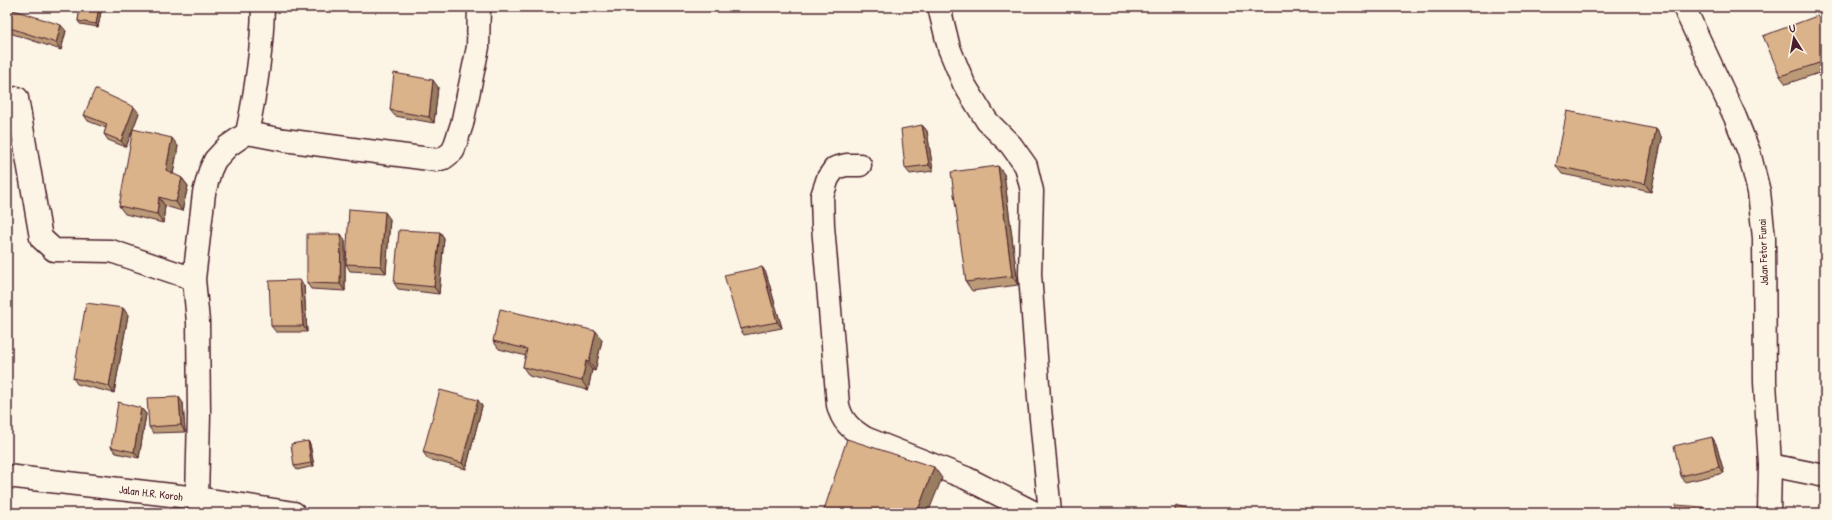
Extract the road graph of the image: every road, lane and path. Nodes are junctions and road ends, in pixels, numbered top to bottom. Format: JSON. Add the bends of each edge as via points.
{"nodes":[{"id":1,"x":263,"y":7,"type":"edge"},
{"id":2,"x":479,"y":7,"type":"edge"},
{"id":3,"x":939,"y":7,"type":"edge"},
{"id":4,"x":1684,"y":7,"type":"edge"},
{"id":5,"x":17,"y":98,"type":"dead end"},
{"id":6,"x":248,"y":133,"type":"junction"},
{"id":7,"x":860,"y":165,"type":"dead end"},
{"id":8,"x":194,"y":279,"type":"junction"},
{"id":9,"x":1770,"y":465,"type":"junction"},
{"id":10,"x":7,"y":476,"type":"edge"},
{"id":11,"x":1825,"y":476,"type":"edge"},
{"id":12,"x":197,"y":498,"type":"junction"},
{"id":13,"x":294,"y":513,"type":"edge"},
{"id":14,"x":1035,"y":513,"type":"edge"},
{"id":15,"x":1050,"y":513,"type":"edge"},
{"id":16,"x":1769,"y":513,"type":"edge"}],
"edges":[{"from":1,"to":6,"type":"street","via":[[262,41]]},
{"from":2,"to":6,"type":"street","via":[[478,47],[462,124],[452,151],[444,158],[431,160]]},
{"from":3,"to":15,"type":"street","via":[[949,48],[964,84],[987,122],[1011,145],[1026,166],[1032,191],[1030,274]]},
{"from":4,"to":9,"type":"street","name":"Jalan Fetor Funai","via":[[1735,117],[1759,192],[1764,238],[1765,382]]},
{"from":5,"to":8,"type":"street","via":[[41,238],[54,250],[111,251]]},
{"from":6,"to":8,"type":"street","via":[[228,146],[210,171],[204,193]]},
{"from":7,"to":14,"type":"street","via":[[835,168],[828,178],[822,196],[838,405],[843,420],[865,438],[966,478]]},
{"from":8,"to":12,"type":"street","via":[[198,330]]},
{"from":9,"to":11,"type":"street"},
{"from":9,"to":16,"type":"street","name":"Jalan Fetor Funai"},
{"from":10,"to":12,"type":"street","name":"Jalan H.R. Koroh"},
{"from":12,"to":13,"type":"street","name":"Jalan H.R. Koroh"}]}
